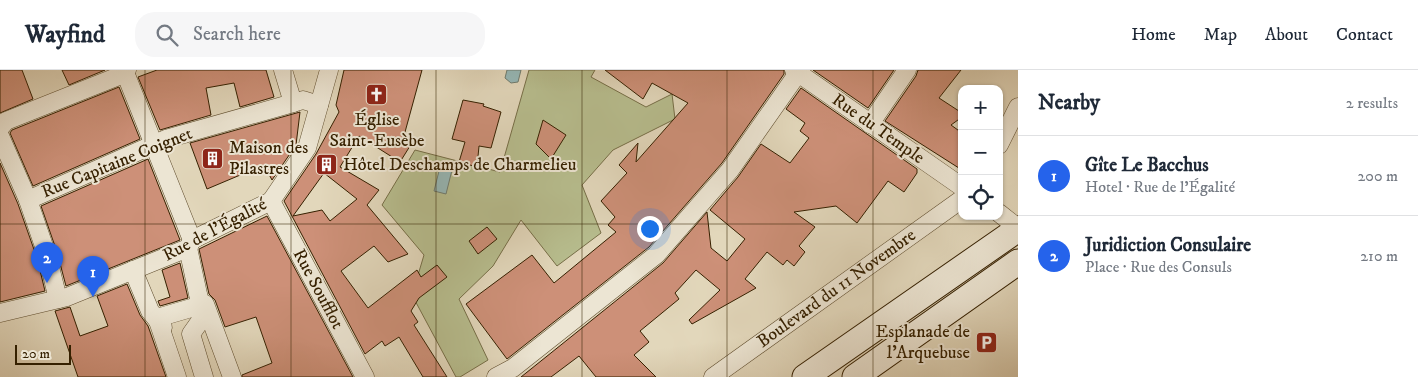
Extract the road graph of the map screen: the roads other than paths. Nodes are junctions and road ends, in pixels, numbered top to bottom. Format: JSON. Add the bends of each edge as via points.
{"nodes":[{"id":1,"x":126,"y":70,"type":"edge"},
{"id":2,"x":283,"y":70,"type":"edge"},
{"id":3,"x":328,"y":70,"type":"edge"},
{"id":4,"x":907,"y":70,"type":"edge"},
{"id":5,"x":796,"y":71,"type":"edge"},
{"id":6,"x":293,"y":103,"type":"junction"},
{"id":7,"x":319,"y":105,"type":"junction"},
{"id":8,"x":1018,"y":107,"type":"edge"},
{"id":9,"x":870,"y":124,"type":"junction"},
{"id":10,"x":1,"y":130,"type":"edge"},
{"id":11,"x":1003,"y":137,"type":"edge"},
{"id":12,"x":155,"y":144,"type":"junction"},
{"id":13,"x":958,"y":184,"type":"edge"},
{"id":14,"x":28,"y":200,"type":"junction"},
{"id":15,"x":271,"y":202,"type":"junction"},
{"id":16,"x":958,"y":202,"type":"edge"},
{"id":17,"x":1013,"y":231,"type":"edge"},
{"id":18,"x":190,"y":244,"type":"junction"},
{"id":19,"x":1018,"y":262,"type":"edge"},
{"id":20,"x":133,"y":270,"type":"junction"},
{"id":21,"x":58,"y":299,"type":"junction"},
{"id":22,"x":202,"y":311,"type":"junction"},
{"id":23,"x":0,"y":314,"type":"edge"},
{"id":24,"x":157,"y":318,"type":"junction"},
{"id":25,"x":179,"y":377,"type":"edge"},
{"id":26,"x":204,"y":377,"type":"edge"},
{"id":27,"x":232,"y":377,"type":"edge"},
{"id":28,"x":365,"y":377,"type":"edge"},
{"id":29,"x":496,"y":377,"type":"edge"},
{"id":30,"x":713,"y":377,"type":"edge"},
{"id":31,"x":805,"y":377,"type":"edge"},
{"id":32,"x":855,"y":377,"type":"edge"}],
"edges":[{"from":1,"to":10,"type":"street"},
{"from":1,"to":12,"type":"street"},
{"from":2,"to":6,"type":"street"},
{"from":3,"to":7,"type":"street","name":"Rue de l'Égalité"},
{"from":4,"to":9,"type":"street"},
{"from":5,"to":9,"type":"street","name":"Rue du Temple"},
{"from":5,"to":29,"type":"street","via":[[730,170],[656,255],[528,356]]},
{"from":6,"to":7,"type":"street","name":"Rue Capitaine Coignet","via":[[303,100]]},
{"from":6,"to":12,"type":"street","name":"Rue Capitaine Coignet"},
{"from":7,"to":15,"type":"street","name":"Rue de l'Égalité","via":[[307,148]]},
{"from":8,"to":11,"type":"street"},
{"from":9,"to":13,"type":"street","name":"Rue du Temple"},
{"from":10,"to":14,"type":"street"},
{"from":12,"to":14,"type":"street","name":"Rue Capitaine Coignet"},
{"from":12,"to":18,"type":"street"},
{"from":14,"to":21,"type":"street"},
{"from":15,"to":18,"type":"street","name":"Rue de l'Égalité"},
{"from":15,"to":28,"type":"street","name":"Rue Soufflot"},
{"from":16,"to":30,"type":"street","name":"Boulevard du 11 Novembre"},
{"from":17,"to":31,"type":"main road"},
{"from":18,"to":20,"type":"street","name":"Rue de l'Égalité"},
{"from":18,"to":22,"type":"street"},
{"from":19,"to":32,"type":"main road"},
{"from":20,"to":21,"type":"street","name":"Rue de l'Égalité"},
{"from":20,"to":24,"type":"street","via":[[150,311]]},
{"from":21,"to":23,"type":"street","name":"Rue de l'Égalité"},
{"from":22,"to":24,"type":"street"},
{"from":22,"to":26,"type":"street","via":[[191,334]]},
{"from":22,"to":27,"type":"street","via":[[205,304]]},
{"from":24,"to":25,"type":"street","via":[[162,324]]}]}
